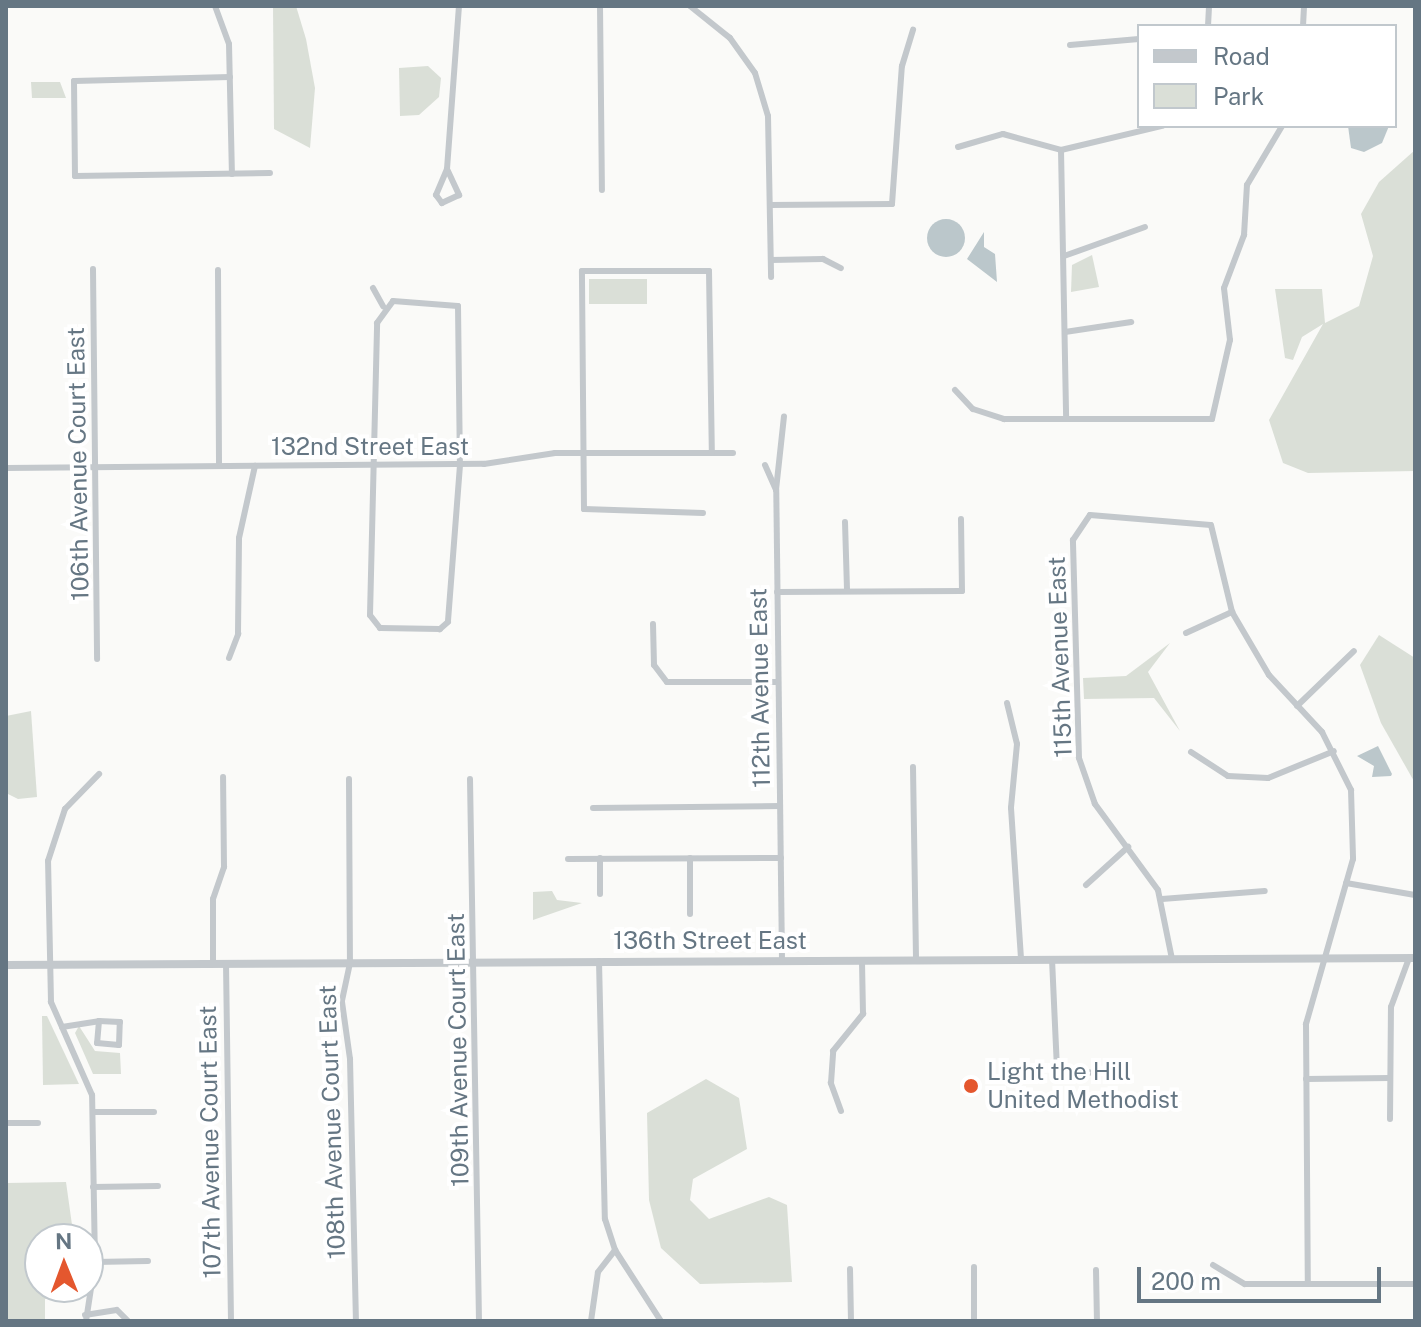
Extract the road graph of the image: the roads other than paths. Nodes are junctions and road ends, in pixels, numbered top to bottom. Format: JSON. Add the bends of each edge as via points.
{"nodes":[{"id":1,"x":215,"y":6,"type":"edge"},
{"id":2,"x":459,"y":6,"type":"edge"},
{"id":3,"x":600,"y":6,"type":"edge"},
{"id":4,"x":690,"y":6,"type":"edge"},
{"id":5,"x":913,"y":30,"type":"dead end"},
{"id":6,"x":1137,"y":39,"type":"edge"},
{"id":7,"x":1070,"y":45,"type":"dead end"},
{"id":8,"x":230,"y":77,"type":"junction"},
{"id":9,"x":1154,"y":128,"type":"edge"},
{"id":10,"x":1281,"y":128,"type":"edge"},
{"id":11,"x":958,"y":147,"type":"dead end"},
{"id":12,"x":1061,"y":150,"type":"junction"},
{"id":13,"x":447,"y":169,"type":"junction"},
{"id":14,"x":270,"y":173,"type":"dead end"},
{"id":15,"x":232,"y":174,"type":"junction"},
{"id":16,"x":602,"y":190,"type":"dead end"},
{"id":17,"x":770,"y":205,"type":"junction"},
{"id":18,"x":1145,"y":227,"type":"dead end"},
{"id":19,"x":1064,"y":256,"type":"junction"},
{"id":20,"x":771,"y":260,"type":"junction"},
{"id":21,"x":841,"y":268,"type":"dead end"},
{"id":22,"x":93,"y":269,"type":"dead end"},
{"id":23,"x":218,"y":270,"type":"dead end"},
{"id":24,"x":771,"y":277,"type":"dead end"},
{"id":25,"x":373,"y":288,"type":"dead end"},
{"id":26,"x":383,"y":306,"type":"junction"},
{"id":27,"x":1131,"y":322,"type":"dead end"},
{"id":28,"x":1065,"y":332,"type":"junction"},
{"id":29,"x":955,"y":390,"type":"dead end"},
{"id":30,"x":784,"y":416,"type":"dead end"},
{"id":31,"x":1066,"y":419,"type":"junction"},
{"id":32,"x":584,"y":453,"type":"junction"},
{"id":33,"x":712,"y":453,"type":"junction"},
{"id":34,"x":733,"y":453,"type":"dead end"},
{"id":35,"x":378,"y":465,"type":"junction"},
{"id":36,"x":460,"y":465,"type":"junction"},
{"id":37,"x":765,"y":465,"type":"dead end"},
{"id":38,"x":96,"y":466,"type":"junction"},
{"id":39,"x":219,"y":466,"type":"junction"},
{"id":40,"x":255,"y":466,"type":"junction"},
{"id":41,"x":6,"y":468,"type":"edge"},
{"id":42,"x":776,"y":490,"type":"junction"},
{"id":43,"x":703,"y":513,"type":"dead end"},
{"id":44,"x":961,"y":519,"type":"dead end"},
{"id":45,"x":845,"y":522,"type":"dead end"},
{"id":46,"x":847,"y":591,"type":"junction"},
{"id":47,"x":777,"y":592,"type":"junction"},
{"id":48,"x":1232,"y":612,"type":"junction"},
{"id":49,"x":653,"y":624,"type":"dead end"},
{"id":50,"x":1186,"y":633,"type":"dead end"},
{"id":51,"x":1354,"y":651,"type":"dead end"},
{"id":52,"x":229,"y":658,"type":"dead end"},
{"id":53,"x":97,"y":659,"type":"dead end"},
{"id":54,"x":778,"y":682,"type":"junction"},
{"id":55,"x":1007,"y":703,"type":"dead end"},
{"id":56,"x":1297,"y":706,"type":"junction"},
{"id":57,"x":1334,"y":751,"type":"junction"},
{"id":58,"x":1191,"y":752,"type":"dead end"},
{"id":59,"x":913,"y":767,"type":"dead end"},
{"id":60,"x":99,"y":774,"type":"dead end"},
{"id":61,"x":223,"y":777,"type":"dead end"},
{"id":62,"x":349,"y":779,"type":"dead end"},
{"id":63,"x":470,"y":779,"type":"dead end"},
{"id":64,"x":780,"y":806,"type":"junction"},
{"id":65,"x":593,"y":808,"type":"dead end"},
{"id":66,"x":1128,"y":847,"type":"junction"},
{"id":67,"x":600,"y":858,"type":"junction"},
{"id":68,"x":690,"y":858,"type":"junction"},
{"id":69,"x":781,"y":858,"type":"junction"},
{"id":70,"x":568,"y":859,"type":"dead end"},
{"id":71,"x":1346,"y":883,"type":"junction"},
{"id":72,"x":1086,"y":885,"type":"dead end"},
{"id":73,"x":1265,"y":891,"type":"dead end"},
{"id":74,"x":600,"y":894,"type":"dead end"},
{"id":75,"x":1415,"y":895,"type":"edge"},
{"id":76,"x":1162,"y":899,"type":"junction"},
{"id":77,"x":690,"y":914,"type":"dead end"},
{"id":78,"x":1330,"y":958,"type":"junction"},
{"id":79,"x":1412,"y":958,"type":"edge"},
{"id":80,"x":916,"y":959,"type":"junction"},
{"id":81,"x":1052,"y":959,"type":"junction"},
{"id":82,"x":1172,"y":959,"type":"junction"},
{"id":83,"x":782,"y":960,"type":"junction"},
{"id":84,"x":862,"y":960,"type":"junction"},
{"id":85,"x":1021,"y":960,"type":"junction"},
{"id":86,"x":599,"y":961,"type":"junction"},
{"id":87,"x":475,"y":962,"type":"junction"},
{"id":88,"x":213,"y":963,"type":"junction"},
{"id":89,"x":226,"y":963,"type":"junction"},
{"id":90,"x":350,"y":963,"type":"junction"},
{"id":91,"x":6,"y":965,"type":"edge"},
{"id":92,"x":50,"y":965,"type":"junction"},
{"id":93,"x":99,"y":1021,"type":"junction"},
{"id":94,"x":62,"y":1027,"type":"junction"},
{"id":95,"x":1095,"y":1073,"type":"dead end"},
{"id":96,"x":1390,"y":1078,"type":"junction"},
{"id":97,"x":1306,"y":1079,"type":"junction"},
{"id":98,"x":841,"y":1111,"type":"dead end"},
{"id":99,"x":93,"y":1112,"type":"junction"},
{"id":100,"x":154,"y":1112,"type":"dead end"},
{"id":101,"x":1390,"y":1119,"type":"dead end"},
{"id":102,"x":6,"y":1123,"type":"edge"},
{"id":103,"x":38,"y":1123,"type":"dead end"},
{"id":104,"x":158,"y":1186,"type":"dead end"},
{"id":105,"x":93,"y":1187,"type":"junction"},
{"id":106,"x":94,"y":1223,"type":"edge"},
{"id":107,"x":615,"y":1250,"type":"junction"},
{"id":108,"x":148,"y":1261,"type":"dead end"},
{"id":109,"x":104,"y":1262,"type":"edge"},
{"id":110,"x":1213,"y":1265,"type":"dead end"},
{"id":111,"x":974,"y":1267,"type":"dead end"},
{"id":112,"x":850,"y":1269,"type":"dead end"},
{"id":113,"x":1096,"y":1270,"type":"dead end"},
{"id":114,"x":1308,"y":1284,"type":"junction"},
{"id":115,"x":1415,"y":1284,"type":"edge"},
{"id":116,"x":86,"y":1318,"type":"edge"},
{"id":117,"x":128,"y":1321,"type":"edge"},
{"id":118,"x":231,"y":1321,"type":"edge"},
{"id":119,"x":356,"y":1321,"type":"edge"},
{"id":120,"x":479,"y":1321,"type":"edge"},
{"id":121,"x":591,"y":1321,"type":"edge"},
{"id":122,"x":661,"y":1321,"type":"edge"},
{"id":123,"x":851,"y":1321,"type":"edge"},
{"id":124,"x":974,"y":1321,"type":"edge"},
{"id":125,"x":1097,"y":1321,"type":"edge"}],
"edges":[{"from":1,"to":8,"type":"street"},
{"from":2,"to":13,"type":"street"},
{"from":3,"to":16,"type":"street"},
{"from":4,"to":17,"type":"street","via":[[730,38],[755,73],[768,116]]},
{"from":5,"to":17,"type":"street","via":[[902,66],[892,204],[811,210]]},
{"from":6,"to":7,"type":"street"},
{"from":8,"to":15,"type":"street"},
{"from":8,"to":15,"type":"street","via":[[74,81],[75,176]]},
{"from":9,"to":12,"type":"street"},
{"from":10,"to":31,"type":"street","via":[[1247,185],[1244,235],[1224,288],[1230,340],[1212,419]]},
{"from":11,"to":12,"type":"street","via":[[1003,134]]},
{"from":12,"to":19,"type":"street"},
{"from":13,"to":13,"type":"street","via":[[436,195],[442,203],[459,195]]},
{"from":14,"to":15,"type":"street"},
{"from":17,"to":20,"type":"street"},
{"from":18,"to":19,"type":"street"},
{"from":19,"to":28,"type":"street"},
{"from":20,"to":21,"type":"street","via":[[823,259]]},
{"from":20,"to":24,"type":"street"},
{"from":22,"to":38,"type":"street","name":"106th Avenue Court East"},
{"from":23,"to":39,"type":"street"},
{"from":25,"to":26,"type":"street"},
{"from":26,"to":35,"type":"street"},
{"from":26,"to":36,"type":"street","via":[[456,304]]},
{"from":27,"to":28,"type":"street"},
{"from":28,"to":31,"type":"street"},
{"from":29,"to":31,"type":"street","via":[[995,418]]},
{"from":30,"to":42,"type":"street","name":"112th Avenue East"},
{"from":32,"to":33,"type":"street","name":"132nd Street East"},
{"from":32,"to":33,"type":"street","via":[[582,271],[709,271]]},
{"from":32,"to":36,"type":"street","name":"132nd Street East"},
{"from":32,"to":43,"type":"street","via":[[584,509]]},
{"from":33,"to":34,"type":"street","name":"132nd Street East"},
{"from":35,"to":36,"type":"street","name":"132nd Street East"},
{"from":35,"to":36,"type":"street","via":[[369,552],[376,626],[440,629],[448,622]]},
{"from":35,"to":40,"type":"street","name":"132nd Street East"},
{"from":37,"to":42,"type":"street"},
{"from":38,"to":39,"type":"street","name":"132nd Street East"},
{"from":38,"to":41,"type":"street","name":"132nd Street East"},
{"from":38,"to":53,"type":"street","name":"106th Avenue Court East"},
{"from":39,"to":40,"type":"street","name":"132nd Street East"},
{"from":40,"to":52,"type":"street","via":[[239,538],[238,634]]},
{"from":42,"to":47,"type":"street","name":"112th Avenue East"},
{"from":44,"to":46,"type":"street","via":[[962,591]]},
{"from":45,"to":46,"type":"street"},
{"from":46,"to":47,"type":"street"},
{"from":47,"to":54,"type":"street","name":"112th Avenue East"},
{"from":48,"to":50,"type":"street"},
{"from":48,"to":56,"type":"street"},
{"from":48,"to":66,"type":"street","name":"115th Avenue East","via":[[1211,525],[1154,516],[1080,521],[1073,540],[1079,758],[1095,804]]},
{"from":49,"to":54,"type":"street","via":[[658,676],[667,682]]},
{"from":51,"to":56,"type":"street"},
{"from":54,"to":64,"type":"street","name":"112th Avenue East"},
{"from":55,"to":85,"type":"street","via":[[1017,744],[1011,808]]},
{"from":56,"to":57,"type":"street"},
{"from":57,"to":58,"type":"street","via":[[1268,778],[1228,776]]},
{"from":57,"to":71,"type":"street","via":[[1354,809]]},
{"from":59,"to":80,"type":"street"},
{"from":60,"to":92,"type":"street","via":[[53,833]]},
{"from":61,"to":88,"type":"street","via":[[224,867],[213,899]]},
{"from":62,"to":90,"type":"street","name":"108th Avenue Court East"},
{"from":63,"to":87,"type":"street","name":"109th Avenue Court East"},
{"from":64,"to":65,"type":"street"},
{"from":64,"to":69,"type":"street","name":"112th Avenue East"},
{"from":66,"to":72,"type":"street"},
{"from":66,"to":76,"type":"street","name":"115th Avenue East"},
{"from":67,"to":68,"type":"street"},
{"from":67,"to":70,"type":"street"},
{"from":67,"to":74,"type":"street"},
{"from":68,"to":69,"type":"street"},
{"from":68,"to":77,"type":"street"},
{"from":69,"to":83,"type":"street","name":"112th Avenue East"},
{"from":71,"to":75,"type":"street"},
{"from":71,"to":78,"type":"street"},
{"from":73,"to":76,"type":"street"},
{"from":76,"to":82,"type":"street","name":"115th Avenue East"},
{"from":78,"to":79,"type":"street","name":"136th Street East"},
{"from":78,"to":82,"type":"street","name":"136th Street East"},
{"from":78,"to":97,"type":"street","via":[[1306,1024]]},
{"from":79,"to":96,"type":"street","via":[[1391,1007]]},
{"from":80,"to":84,"type":"street","name":"136th Street East"},
{"from":80,"to":85,"type":"street","name":"136th Street East"},
{"from":81,"to":82,"type":"street","name":"136th Street East"},
{"from":81,"to":85,"type":"street","name":"136th Street East"},
{"from":81,"to":95,"type":"street","via":[[1057,1069]]},
{"from":83,"to":84,"type":"street","name":"136th Street East"},
{"from":83,"to":86,"type":"street","name":"136th Street East"},
{"from":84,"to":98,"type":"street","via":[[863,1014],[833,1051],[831,1083]]},
{"from":86,"to":87,"type":"street","name":"136th Street East"},
{"from":86,"to":107,"type":"street","via":[[597,1078],[605,1219]]},
{"from":87,"to":90,"type":"street","name":"136th Street East"},
{"from":87,"to":120,"type":"street","name":"109th Avenue Court East"},
{"from":88,"to":89,"type":"street","name":"136th Street East"},
{"from":88,"to":92,"type":"street","name":"136th Street East"},
{"from":89,"to":90,"type":"street","name":"136th Street East"},
{"from":89,"to":118,"type":"street","name":"107th Avenue Court East"},
{"from":90,"to":119,"type":"street","name":"108th Avenue Court East","via":[[342,1011],[350,1059]]},
{"from":91,"to":92,"type":"street","name":"136th Street East"},
{"from":92,"to":94,"type":"street","via":[[51,1002]]},
{"from":93,"to":93,"type":"street","via":[[97,1043],[119,1045],[122,1025]]},
{"from":93,"to":94,"type":"street"},
{"from":94,"to":99,"type":"street","via":[[90,1085]]},
{"from":96,"to":97,"type":"street"},
{"from":96,"to":101,"type":"street"},
{"from":97,"to":114,"type":"street"},
{"from":99,"to":100,"type":"street"},
{"from":99,"to":105,"type":"street"},
{"from":102,"to":103,"type":"street"},
{"from":104,"to":105,"type":"street"},
{"from":105,"to":106,"type":"street"},
{"from":107,"to":121,"type":"street","via":[[600,1266]]},
{"from":107,"to":122,"type":"street"},
{"from":108,"to":109,"type":"street"},
{"from":110,"to":114,"type":"street","via":[[1245,1284]]},
{"from":111,"to":124,"type":"street"},
{"from":112,"to":123,"type":"street"},
{"from":113,"to":125,"type":"street"},
{"from":114,"to":115,"type":"street"},
{"from":116,"to":117,"type":"street","via":[[112,1309]]}]}
